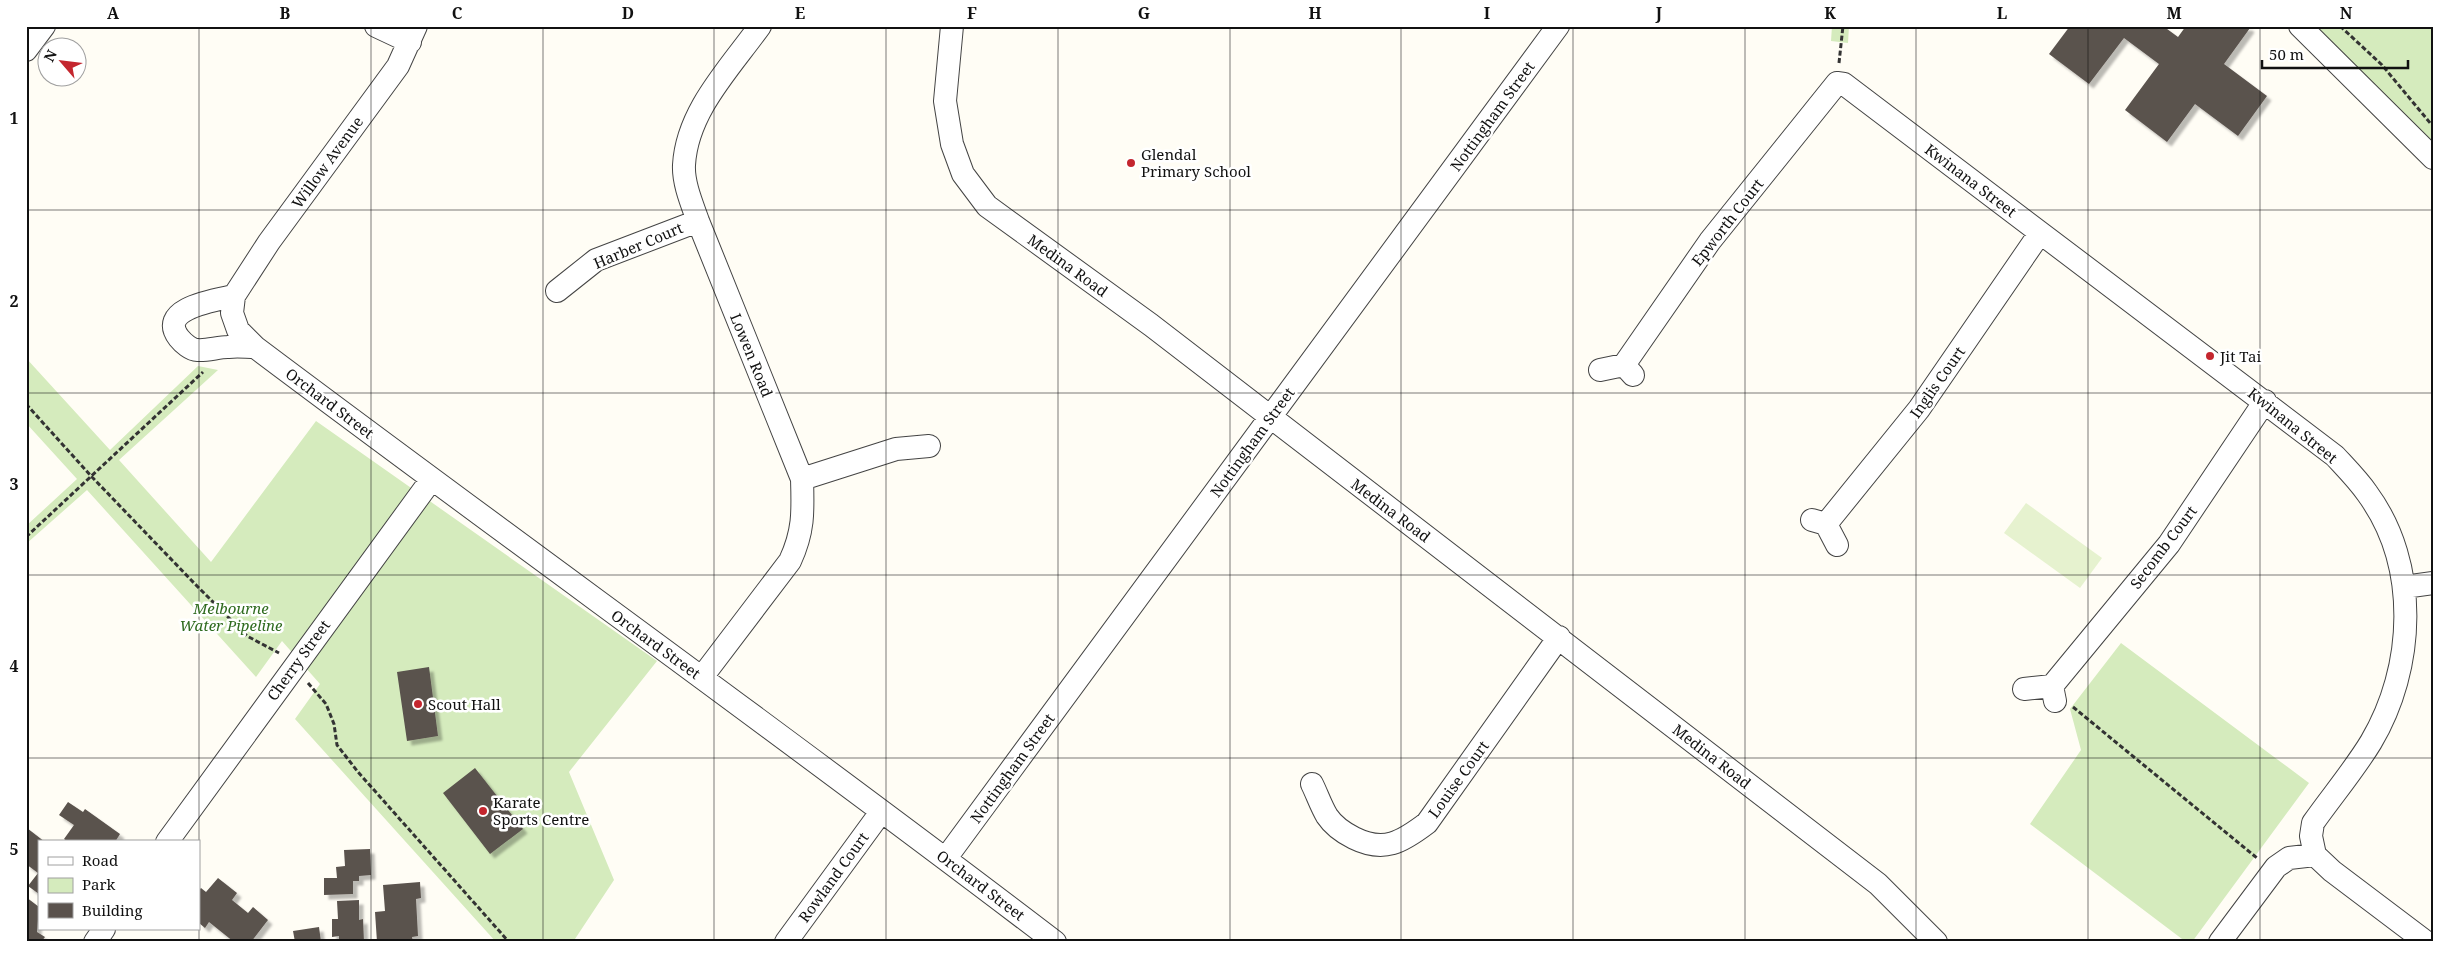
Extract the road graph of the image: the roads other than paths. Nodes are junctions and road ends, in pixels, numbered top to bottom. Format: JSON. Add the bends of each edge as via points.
{"nodes":[{"id":1,"x":44,"y":26,"type":"edge"},
{"id":2,"x":376,"y":26,"type":"edge"},
{"id":3,"x":760,"y":26,"type":"edge"},
{"id":4,"x":952,"y":26,"type":"edge"},
{"id":5,"x":1558,"y":26,"type":"edge"},
{"id":6,"x":2300,"y":26,"type":"edge"},
{"id":7,"x":413,"y":34,"type":"edge"},
{"id":8,"x":26,"y":50,"type":"edge"},
{"id":9,"x":1837,"y":83,"type":"joint"},
{"id":10,"x":2433,"y":158,"type":"edge"},
{"id":11,"x":698,"y":221,"type":"junction"},
{"id":12,"x":2040,"y":233,"type":"junction"},
{"id":13,"x":557,"y":292,"type":"dead end"},
{"id":14,"x":234,"y":296,"type":"junction"},
{"id":15,"x":255,"y":347,"type":"junction"},
{"id":16,"x":1600,"y":370,"type":"dead end"},
{"id":17,"x":2265,"y":401,"type":"junction"},
{"id":18,"x":1269,"y":418,"type":"junction"},
{"id":19,"x":929,"y":446,"type":"dead end"},
{"id":20,"x":802,"y":479,"type":"junction"},
{"id":21,"x":432,"y":480,"type":"junction"},
{"id":22,"x":1837,"y":545,"type":"dead end"},
{"id":23,"x":2433,"y":583,"type":"edge"},
{"id":24,"x":2404,"y":587,"type":"junction"},
{"id":25,"x":1559,"y":637,"type":"junction"},
{"id":26,"x":702,"y":677,"type":"junction"},
{"id":27,"x":2024,"y":689,"type":"dead end"},
{"id":28,"x":1312,"y":784,"type":"dead end"},
{"id":29,"x":881,"y":812,"type":"junction"},
{"id":30,"x":168,"y":840,"type":"edge"},
{"id":31,"x":2315,"y":855,"type":"junction"},
{"id":32,"x":946,"y":858,"type":"junction"},
{"id":33,"x":103,"y":930,"type":"edge"},
{"id":34,"x":95,"y":942,"type":"edge"},
{"id":35,"x":786,"y":942,"type":"edge"},
{"id":36,"x":1055,"y":942,"type":"edge"},
{"id":37,"x":1936,"y":942,"type":"edge"},
{"id":38,"x":2220,"y":942,"type":"edge"},
{"id":39,"x":2426,"y":942,"type":"edge"}],
"edges":[{"from":1,"to":8,"type":"street"},
{"from":2,"to":7,"type":"street"},
{"from":3,"to":11,"type":"street","name":"Lowen Road","via":[[703,104],[689,137],[684,166],[688,193]]},
{"from":4,"to":18,"type":"street","name":"Medina Road","via":[[945,101],[952,144],[963,174],[987,206],[1151,326]]},
{"from":5,"to":18,"type":"street","name":"Nottingham Street"},
{"from":6,"to":10,"type":"street"},
{"from":7,"to":14,"type":"street","name":"Willow Avenue","via":[[398,66],[269,242]]},
{"from":9,"to":12,"type":"street","name":"Kwinana Street","via":[[1844,84]]},
{"from":9,"to":16,"type":"street","name":"Epworth Court","via":[[1710,241],[1629,370]]},
{"from":11,"to":13,"type":"street","name":"Harber Court","via":[[596,260]]},
{"from":11,"to":20,"type":"street","name":"Lowen Road"},
{"from":12,"to":17,"type":"street","name":"Kwinana Street"},
{"from":12,"to":22,"type":"street","name":"Inglis Court","via":[[1918,409],[1819,522]]},
{"from":14,"to":15,"type":"street","name":"Orchard Street","via":[[232,314],[238,330]]},
{"from":14,"to":15,"type":"street","via":[[180,312],[174,323],[176,334],[183,343],[196,350]]},
{"from":15,"to":21,"type":"street","name":"Orchard Street"},
{"from":17,"to":24,"type":"street","name":"Kwinana Street","via":[[2335,456],[2368,494],[2392,539]]},
{"from":17,"to":27,"type":"street","name":"Secomb Court","via":[[2169,544],[2054,694]]},
{"from":18,"to":25,"type":"street","name":"Medina Road"},
{"from":18,"to":32,"type":"street","name":"Nottingham Street"},
{"from":19,"to":20,"type":"street","via":[[896,449]]},
{"from":20,"to":26,"type":"street","name":"Lowen Road","via":[[803,522],[800,541],[790,561]]},
{"from":21,"to":26,"type":"street","name":"Orchard Street"},
{"from":21,"to":30,"type":"street","name":"Cherry Street"},
{"from":23,"to":24,"type":"street"},
{"from":24,"to":31,"type":"street","name":"Kwinana Street","via":[[2405,644],[2394,694],[2371,742],[2313,823],[2311,836]]},
{"from":25,"to":28,"type":"street","name":"Louise Court","via":[[1427,822],[1408,837],[1387,845],[1368,845],[1345,833],[1327,816]]},
{"from":25,"to":37,"type":"street","name":"Medina Road","via":[[1878,884]]},
{"from":26,"to":29,"type":"street","name":"Orchard Street"},
{"from":29,"to":32,"type":"street","name":"Orchard Street"},
{"from":29,"to":35,"type":"street","name":"Rowland Court"},
{"from":31,"to":38,"type":"street","via":[[2289,858],[2276,867]]},
{"from":31,"to":39,"type":"street"},
{"from":32,"to":36,"type":"street","name":"Orchard Street"},
{"from":33,"to":34,"type":"street"}]}
